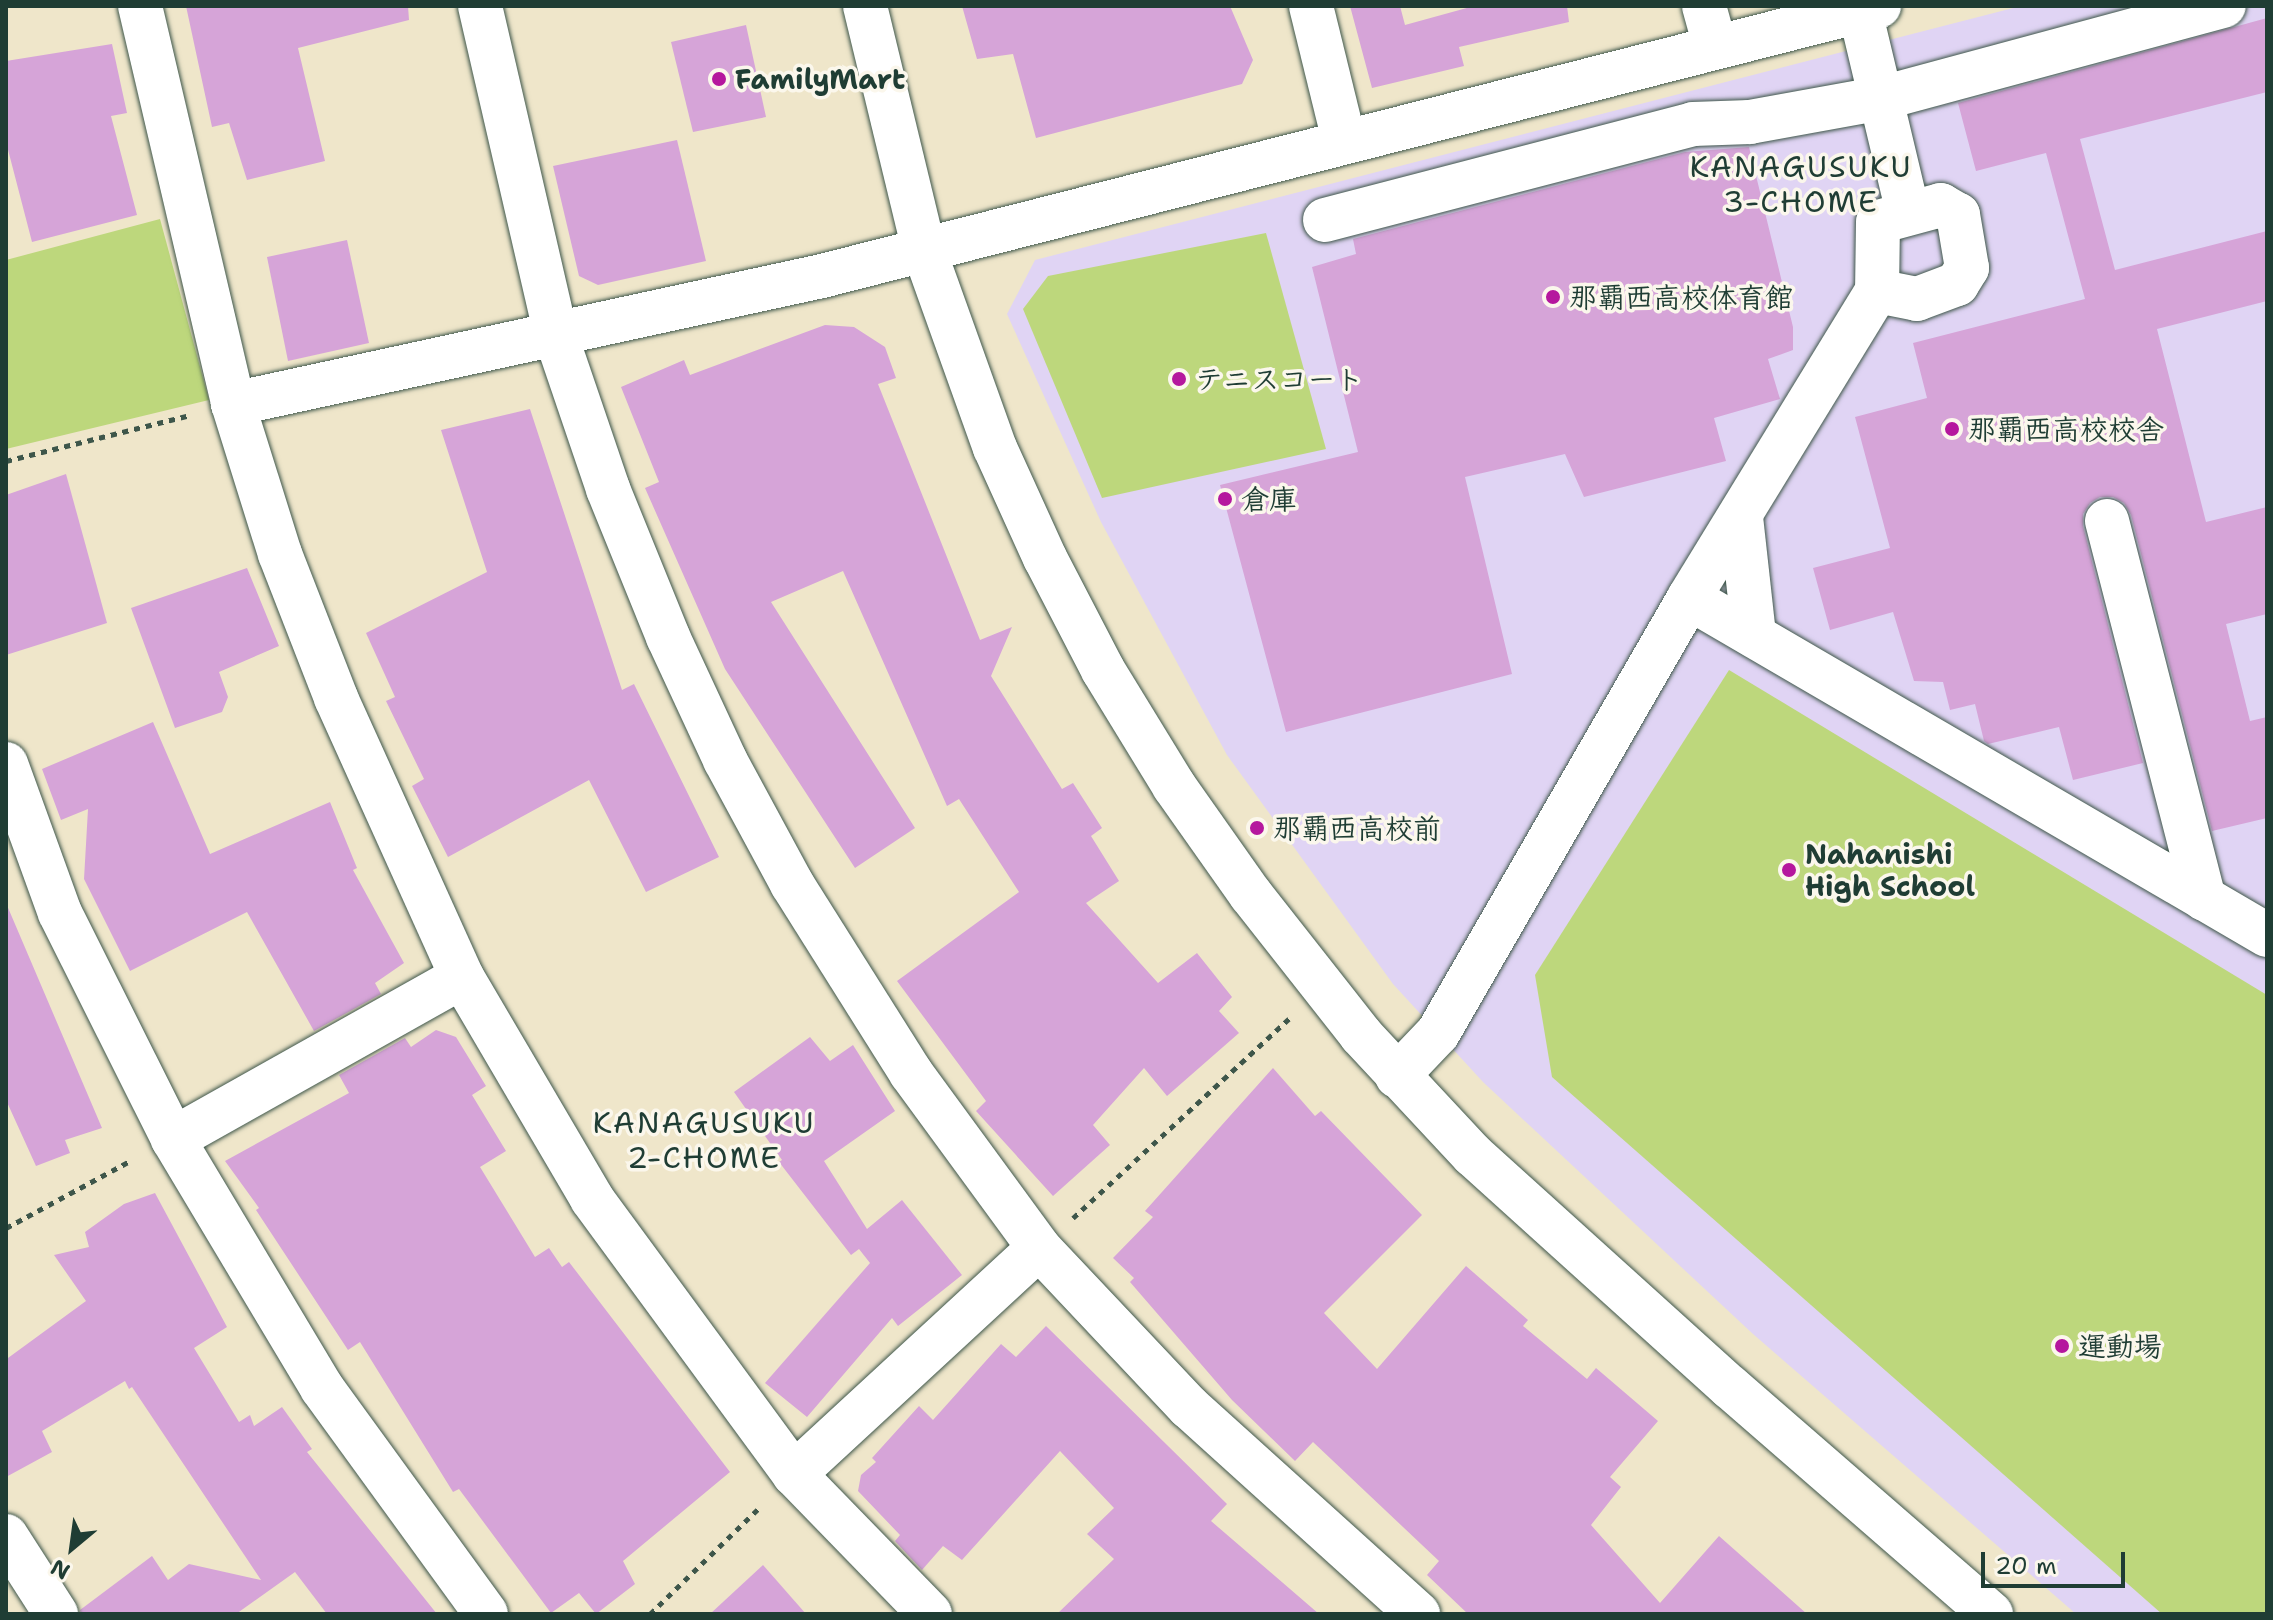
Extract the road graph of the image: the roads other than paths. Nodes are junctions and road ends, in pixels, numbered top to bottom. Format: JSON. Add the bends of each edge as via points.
{"nodes":[{"id":1,"x":140,"y":6,"type":"edge"},
{"id":2,"x":480,"y":6,"type":"edge"},
{"id":3,"x":865,"y":6,"type":"edge"},
{"id":4,"x":1311,"y":6,"type":"edge"},
{"id":5,"x":2224,"y":6,"type":"edge"},
{"id":6,"x":1870,"y":8,"type":"edge"},
{"id":7,"x":1709,"y":26,"type":"edge"},
{"id":8,"x":1882,"y":98,"type":"junction"},
{"id":9,"x":1344,"y":140,"type":"junction"},
{"id":10,"x":1908,"y":213,"type":"junction"},
{"id":11,"x":1325,"y":220,"type":"dead end"},
{"id":12,"x":924,"y":250,"type":"junction"},
{"id":13,"x":1877,"y":291,"type":"junction"},
{"id":14,"x":556,"y":336,"type":"junction"},
{"id":15,"x":233,"y":404,"type":"junction"},
{"id":16,"x":1741,"y":517,"type":"junction"},
{"id":17,"x":2107,"y":521,"type":"dead end"},
{"id":18,"x":1689,"y":598,"type":"junction"},
{"id":19,"x":1754,"y":635,"type":"junction"},
{"id":20,"x":6,"y":764,"type":"edge"},
{"id":21,"x":2204,"y":899,"type":"junction"},
{"id":22,"x":2260,"y":926,"type":"edge"},
{"id":23,"x":462,"y":977,"type":"junction"},
{"id":24,"x":1397,"y":1076,"type":"junction"},
{"id":25,"x":173,"y":1139,"type":"junction"},
{"id":26,"x":1039,"y":1248,"type":"junction"},
{"id":27,"x":794,"y":1474,"type":"junction"},
{"id":28,"x":6,"y":1536,"type":"edge"},
{"id":29,"x":56,"y":1614,"type":"edge"},
{"id":30,"x":486,"y":1614,"type":"edge"},
{"id":31,"x":930,"y":1614,"type":"edge"},
{"id":32,"x":1418,"y":1614,"type":"edge"},
{"id":33,"x":1991,"y":1614,"type":"edge"}],
"edges":[{"from":1,"to":15,"type":"street"},
{"from":2,"to":14,"type":"street"},
{"from":3,"to":12,"type":"street"},
{"from":4,"to":9,"type":"street"},
{"from":5,"to":8,"type":"street"},
{"from":6,"to":7,"type":"street"},
{"from":6,"to":8,"type":"street"},
{"from":7,"to":9,"type":"street"},
{"from":8,"to":10,"type":"street"},
{"from":8,"to":11,"type":"street","via":[[1750,122],[1693,124]]},
{"from":9,"to":12,"type":"street"},
{"from":10,"to":13,"type":"street","via":[[1878,222]]},
{"from":10,"to":13,"type":"street","via":[[1941,205],[1958,215],[1967,268],[1957,284],[1917,299]]},
{"from":12,"to":14,"type":"street"},
{"from":12,"to":24,"type":"street","via":[[995,448],[1103,670],[1182,798],[1251,895]]},
{"from":13,"to":16,"type":"street"},
{"from":14,"to":15,"type":"street"},
{"from":14,"to":26,"type":"street","via":[[608,489],[725,760],[792,884],[911,1073]]},
{"from":15,"to":23,"type":"street","via":[[280,554],[336,698]]},
{"from":16,"to":18,"type":"street"},
{"from":16,"to":19,"type":"street"},
{"from":17,"to":21,"type":"street"},
{"from":18,"to":19,"type":"street"},
{"from":18,"to":24,"type":"street","via":[[1438,1033]]},
{"from":19,"to":21,"type":"street"},
{"from":20,"to":25,"type":"street","via":[[60,913]]},
{"from":21,"to":22,"type":"street"},
{"from":23,"to":25,"type":"street"},
{"from":23,"to":27,"type":"street","via":[[592,1199]]},
{"from":24,"to":33,"type":"street","via":[[1549,1226]]},
{"from":25,"to":30,"type":"street","via":[[322,1388]]},
{"from":26,"to":27,"type":"street"},
{"from":26,"to":32,"type":"street","via":[[1189,1407]]},
{"from":27,"to":31,"type":"street"},
{"from":28,"to":29,"type":"street"}]}
